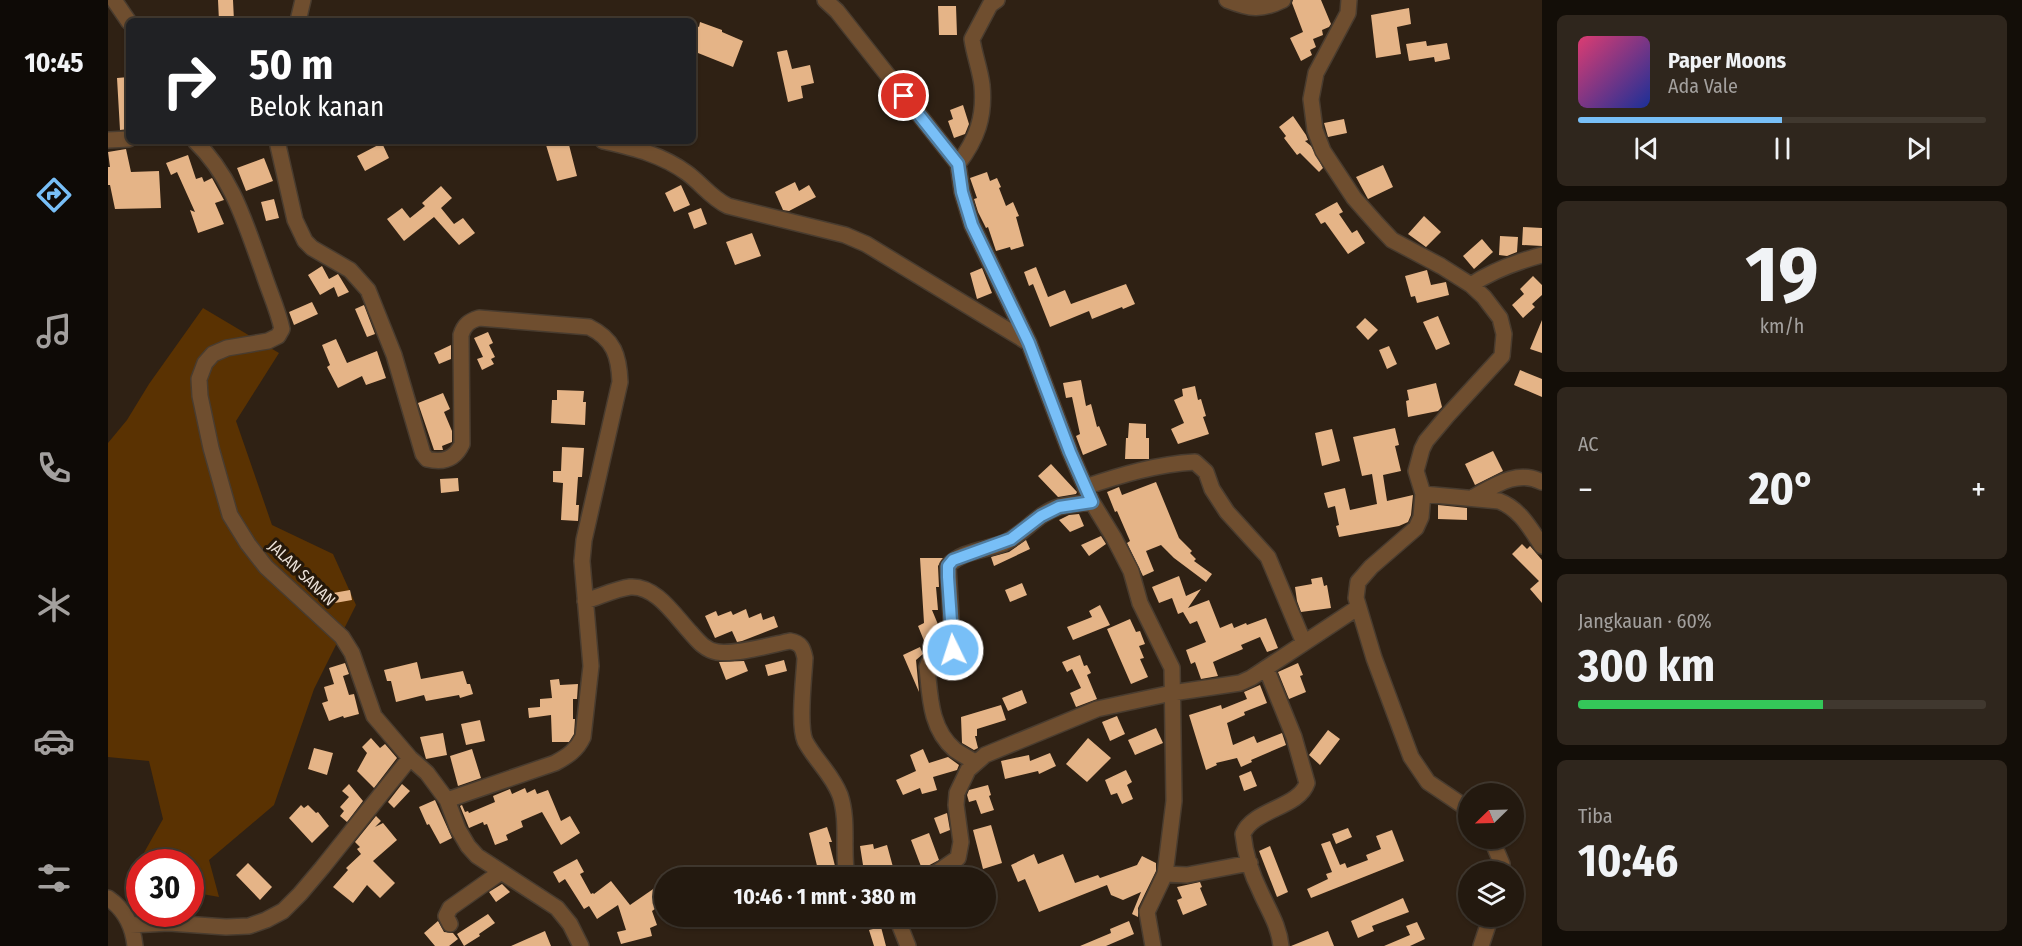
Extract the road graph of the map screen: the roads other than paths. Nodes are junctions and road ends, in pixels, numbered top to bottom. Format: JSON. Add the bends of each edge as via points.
{"nodes":[{"id":1,"x":114,"y":0,"type":"edge"},
{"id":2,"x":303,"y":0,"type":"edge"},
{"id":3,"x":825,"y":0,"type":"edge"},
{"id":4,"x":996,"y":0,"type":"edge"},
{"id":5,"x":1227,"y":0,"type":"edge"},
{"id":6,"x":1283,"y":0,"type":"edge"},
{"id":7,"x":1349,"y":0,"type":"edge"},
{"id":8,"x":126,"y":18,"type":"edge"},
{"id":9,"x":299,"y":18,"type":"edge"},
{"id":10,"x":126,"y":139,"type":"edge"},
{"id":11,"x":108,"y":140,"type":"edge"},
{"id":12,"x":198,"y":144,"type":"edge"},
{"id":13,"x":278,"y":144,"type":"edge"},
{"id":14,"x":616,"y":144,"type":"edge"},
{"id":15,"x":958,"y":164,"type":"junction"},
{"id":16,"x":1542,"y":255,"type":"edge"},
{"id":17,"x":1471,"y":285,"type":"junction"},
{"id":18,"x":1029,"y":343,"type":"junction"},
{"id":19,"x":1542,"y":482,"type":"edge"},
{"id":20,"x":1085,"y":487,"type":"junction"},
{"id":21,"x":1423,"y":494,"type":"junction"},
{"id":22,"x":1472,"y":498,"type":"junction"},
{"id":23,"x":1092,"y":502,"type":"junction"},
{"id":24,"x":1542,"y":546,"type":"edge"},
{"id":25,"x":585,"y":601,"type":"junction"},
{"id":26,"x":1357,"y":608,"type":"junction"},
{"id":27,"x":1304,"y":643,"type":"junction"},
{"id":28,"x":1266,"y":668,"type":"junction"},
{"id":29,"x":1172,"y":693,"type":"junction"},
{"id":30,"x":410,"y":758,"type":"junction"},
{"id":31,"x":975,"y":762,"type":"junction"},
{"id":32,"x":447,"y":800,"type":"junction"},
{"id":33,"x":1458,"y":802,"type":"edge"},
{"id":34,"x":1250,"y":863,"type":"junction"},
{"id":35,"x":846,"y":867,"type":"edge"},
{"id":36,"x":946,"y":867,"type":"edge"},
{"id":37,"x":501,"y":872,"type":"junction"},
{"id":38,"x":1165,"y":874,"type":"junction"},
{"id":39,"x":108,"y":898,"type":"edge"},
{"id":40,"x":126,"y":917,"type":"edge"},
{"id":41,"x":450,"y":924,"type":"dead end"},
{"id":42,"x":204,"y":925,"type":"edge"},
{"id":43,"x":130,"y":927,"type":"edge"},
{"id":44,"x":900,"y":927,"type":"edge"},
{"id":45,"x":1487,"y":927,"type":"edge"},
{"id":46,"x":135,"y":946,"type":"edge"},
{"id":47,"x":581,"y":946,"type":"edge"},
{"id":48,"x":908,"y":946,"type":"edge"},
{"id":49,"x":1153,"y":946,"type":"edge"},
{"id":50,"x":1281,"y":946,"type":"edge"},
{"id":51,"x":1481,"y":946,"type":"edge"}],
"edges":[{"from":1,"to":8,"type":"street"},
{"from":2,"to":9,"type":"street"},
{"from":3,"to":15,"type":"street"},
{"from":4,"to":15,"type":"street","via":[[972,39],[982,85],[982,108],[972,146]]},
{"from":5,"to":6,"type":"street","via":[[1262,9]]},
{"from":7,"to":17,"type":"street","via":[[1345,19],[1316,73],[1311,99],[1315,130],[1323,151],[1354,198],[1392,240]]},
{"from":10,"to":11,"type":"street"},
{"from":12,"to":30,"type":"street","name":"JALAN SANAN","via":[[224,176],[239,207],[282,329],[268,341],[213,354],[199,379],[209,438],[231,515],[266,567],[342,637],[352,653],[374,716]]},
{"from":13,"to":25,"type":"street","via":[[294,220],[305,242],[350,270],[368,290],[394,355],[427,459],[452,458],[462,444],[461,335],[470,321],[479,318],[589,327],[602,333],[612,345],[620,382],[584,540]]},
{"from":14,"to":18,"type":"street","via":[[650,152],[669,162],[728,206],[845,235],[866,244]]},
{"from":15,"to":18,"type":"street","via":[[972,225]]},
{"from":16,"to":17,"type":"street","via":[[1488,273]]},
{"from":17,"to":21,"type":"street","via":[[1500,318],[1504,334],[1502,356],[1426,441],[1416,471]]},
{"from":18,"to":20,"type":"street"},
{"from":19,"to":22,"type":"street","via":[[1531,477],[1514,478]]},
{"from":20,"to":23,"type":"street"},
{"from":20,"to":27,"type":"street","via":[[1170,463],[1195,462],[1206,472],[1227,512],[1268,557]]},
{"from":21,"to":22,"type":"street"},
{"from":21,"to":26,"type":"street","via":[[1416,528],[1358,582]]},
{"from":22,"to":24,"type":"street","via":[[1511,506]]},
{"from":23,"to":29,"type":"street","via":[[1131,571],[1140,603],[1172,668]]},
{"from":23,"to":31,"type":"street","via":[[1054,509],[1011,539],[962,556],[948,566],[953,650],[929,662],[930,698],[934,719],[944,737]]},
{"from":25,"to":32,"type":"street","via":[[591,666],[583,737],[578,747],[555,763]]},
{"from":25,"to":35,"type":"street","via":[[637,587],[658,598],[701,643],[716,652],[790,641],[803,648],[806,658],[802,728],[805,740],[840,795]]},
{"from":26,"to":27,"type":"street"},
{"from":26,"to":33,"type":"street","via":[[1411,757],[1428,782]]},
{"from":27,"to":28,"type":"street"},
{"from":28,"to":29,"type":"street","via":[[1240,683]]},
{"from":28,"to":34,"type":"street","via":[[1294,737],[1307,783],[1302,793],[1245,828]]},
{"from":29,"to":31,"type":"street","via":[[1080,715]]},
{"from":29,"to":38,"type":"street","via":[[1174,801]]},
{"from":30,"to":32,"type":"street","name":"JALAN SANAN"},
{"from":30,"to":42,"type":"street","via":[[283,911],[249,926]]},
{"from":31,"to":36,"type":"street","via":[[957,793],[961,851]]},
{"from":32,"to":37,"type":"street","name":"JALAN SANAN","via":[[468,846]]},
{"from":34,"to":38,"type":"street","via":[[1187,875]]},
{"from":34,"to":50,"type":"street","via":[[1275,921]]},
{"from":37,"to":41,"type":"street","via":[[450,908],[446,916]]},
{"from":37,"to":47,"type":"street","name":"JALAN SANAN","via":[[557,908]]},
{"from":38,"to":49,"type":"street","via":[[1147,912]]},
{"from":39,"to":40,"type":"street"},
{"from":43,"to":46,"type":"street"},
{"from":44,"to":48,"type":"street"},
{"from":45,"to":51,"type":"street"}]}
